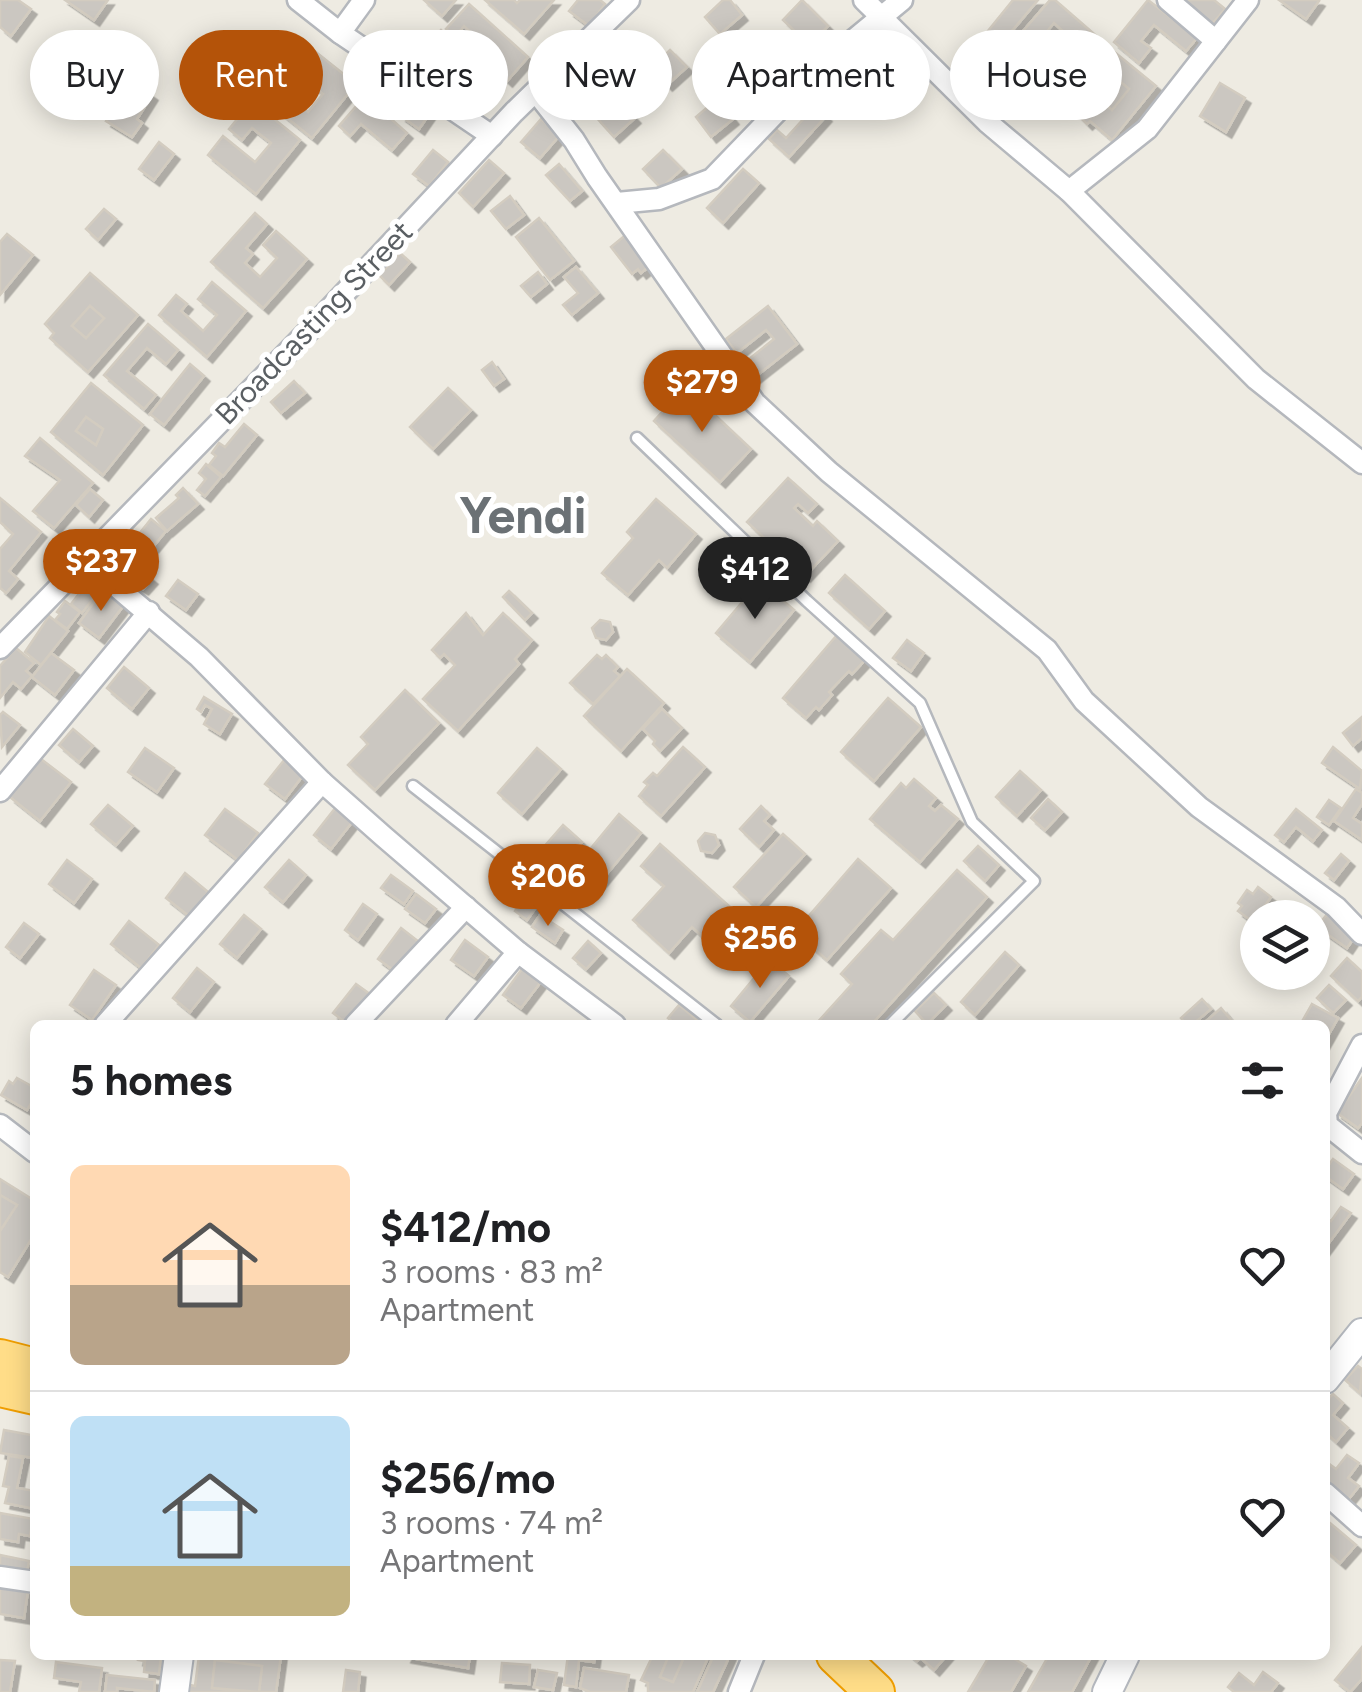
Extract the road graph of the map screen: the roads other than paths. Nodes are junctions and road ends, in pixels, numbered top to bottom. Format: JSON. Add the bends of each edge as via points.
{"nodes":[{"id":1,"x":298,"y":0,"type":"edge"},
{"id":2,"x":364,"y":0,"type":"edge"},
{"id":3,"x":630,"y":0,"type":"edge"},
{"id":4,"x":864,"y":0,"type":"edge"},
{"id":5,"x":902,"y":0,"type":"edge"},
{"id":6,"x":1168,"y":0,"type":"edge"},
{"id":7,"x":1248,"y":0,"type":"edge"},
{"id":8,"x":880,"y":17,"type":"junction"},
{"id":9,"x":599,"y":30,"type":"edge"},
{"id":10,"x":340,"y":33,"type":"junction"},
{"id":11,"x":1216,"y":41,"type":"junction"},
{"id":12,"x":528,"y":100,"type":"edge"},
{"id":13,"x":558,"y":120,"type":"edge"},
{"id":14,"x":492,"y":136,"type":"junction"},
{"id":15,"x":1069,"y":190,"type":"junction"},
{"id":16,"x":617,"y":203,"type":"junction"},
{"id":17,"x":637,"y":438,"type":"dead end"},
{"id":18,"x":1362,"y":462,"type":"edge"},
{"id":19,"x":84,"y":559,"type":"junction"},
{"id":20,"x":148,"y":612,"type":"junction"},
{"id":21,"x":0,"y":648,"type":"edge"},
{"id":22,"x":322,"y":782,"type":"junction"},
{"id":23,"x":413,"y":786,"type":"dead end"},
{"id":24,"x":0,"y":791,"type":"edge"},
{"id":25,"x":466,"y":907,"type":"junction"},
{"id":26,"x":1362,"y":934,"type":"edge"},
{"id":27,"x":518,"y":952,"type":"junction"},
{"id":28,"x":109,"y":1020,"type":"edge"},
{"id":29,"x":360,"y":1020,"type":"edge"},
{"id":30,"x":460,"y":1020,"type":"edge"},
{"id":31,"x":608,"y":1020,"type":"edge"},
{"id":32,"x":710,"y":1020,"type":"edge"},
{"id":33,"x":895,"y":1020,"type":"edge"},
{"id":34,"x":1362,"y":1045,"type":"edge"},
{"id":35,"x":1330,"y":1105,"type":"edge"},
{"id":36,"x":0,"y":1125,"type":"edge"},
{"id":37,"x":1330,"y":1127,"type":"edge"},
{"id":38,"x":30,"y":1148,"type":"edge"},
{"id":39,"x":1362,"y":1154,"type":"edge"},
{"id":40,"x":1362,"y":1333,"type":"edge"},
{"id":41,"x":0,"y":1359,"type":"edge"},
{"id":42,"x":30,"y":1367,"type":"edge"},
{"id":43,"x":1330,"y":1373,"type":"edge"},
{"id":44,"x":0,"y":1387,"type":"edge"},
{"id":45,"x":30,"y":1394,"type":"edge"},
{"id":46,"x":1330,"y":1497,"type":"edge"},
{"id":47,"x":1362,"y":1526,"type":"edge"},
{"id":48,"x":0,"y":1578,"type":"edge"},
{"id":49,"x":30,"y":1581,"type":"edge"},
{"id":50,"x":177,"y":1660,"type":"edge"},
{"id":51,"x":752,"y":1660,"type":"edge"},
{"id":52,"x":811,"y":1660,"type":"edge"},
{"id":53,"x":841,"y":1660,"type":"edge"},
{"id":54,"x":1122,"y":1660,"type":"edge"},
{"id":55,"x":174,"y":1692,"type":"edge"},
{"id":56,"x":739,"y":1692,"type":"edge"},
{"id":57,"x":841,"y":1692,"type":"edge"},
{"id":58,"x":875,"y":1692,"type":"edge"},
{"id":59,"x":1106,"y":1692,"type":"edge"}],
"edges":[{"from":1,"to":10,"type":"street"},
{"from":2,"to":10,"type":"street"},
{"from":3,"to":9,"type":"street","name":"Broadcasting Street"},
{"from":4,"to":8,"type":"street"},
{"from":5,"to":8,"type":"street"},
{"from":6,"to":11,"type":"street"},
{"from":7,"to":11,"type":"street"},
{"from":8,"to":15,"type":"street","via":[[987,122]]},
{"from":8,"to":16,"type":"street","via":[[816,71],[712,179],[659,199]]},
{"from":10,"to":14,"type":"street"},
{"from":11,"to":15,"type":"street","via":[[1147,129]]},
{"from":12,"to":14,"type":"street","name":"Broadcasting Street"},
{"from":13,"to":16,"type":"street"},
{"from":14,"to":19,"type":"street","name":"Broadcasting Street"},
{"from":15,"to":18,"type":"street","via":[[1256,379]]},
{"from":16,"to":26,"type":"street","via":[[756,402],[828,472],[1047,650],[1084,701],[1199,808],[1336,906]]},
{"from":17,"to":33,"type":"lane","via":[[920,704],[972,822],[1034,881]]},
{"from":19,"to":20,"type":"street"},
{"from":19,"to":21,"type":"street","name":"Broadcasting Street"},
{"from":20,"to":22,"type":"street"},
{"from":20,"to":24,"type":"street"},
{"from":22,"to":25,"type":"street"},
{"from":22,"to":28,"type":"street"},
{"from":23,"to":32,"type":"lane"},
{"from":25,"to":27,"type":"street"},
{"from":25,"to":29,"type":"street"},
{"from":27,"to":30,"type":"street"},
{"from":27,"to":31,"type":"street"},
{"from":34,"to":35,"type":"street"},
{"from":36,"to":38,"type":"street"},
{"from":37,"to":39,"type":"street"},
{"from":40,"to":43,"type":"main road"},
{"from":41,"to":42,"type":"highway"},
{"from":44,"to":45,"type":"highway"},
{"from":46,"to":47,"type":"street"},
{"from":48,"to":49,"type":"street"},
{"from":50,"to":55,"type":"main road"},
{"from":51,"to":56,"type":"street"},
{"from":52,"to":57,"type":"highway"},
{"from":53,"to":58,"type":"highway"},
{"from":54,"to":59,"type":"main road"}]}
